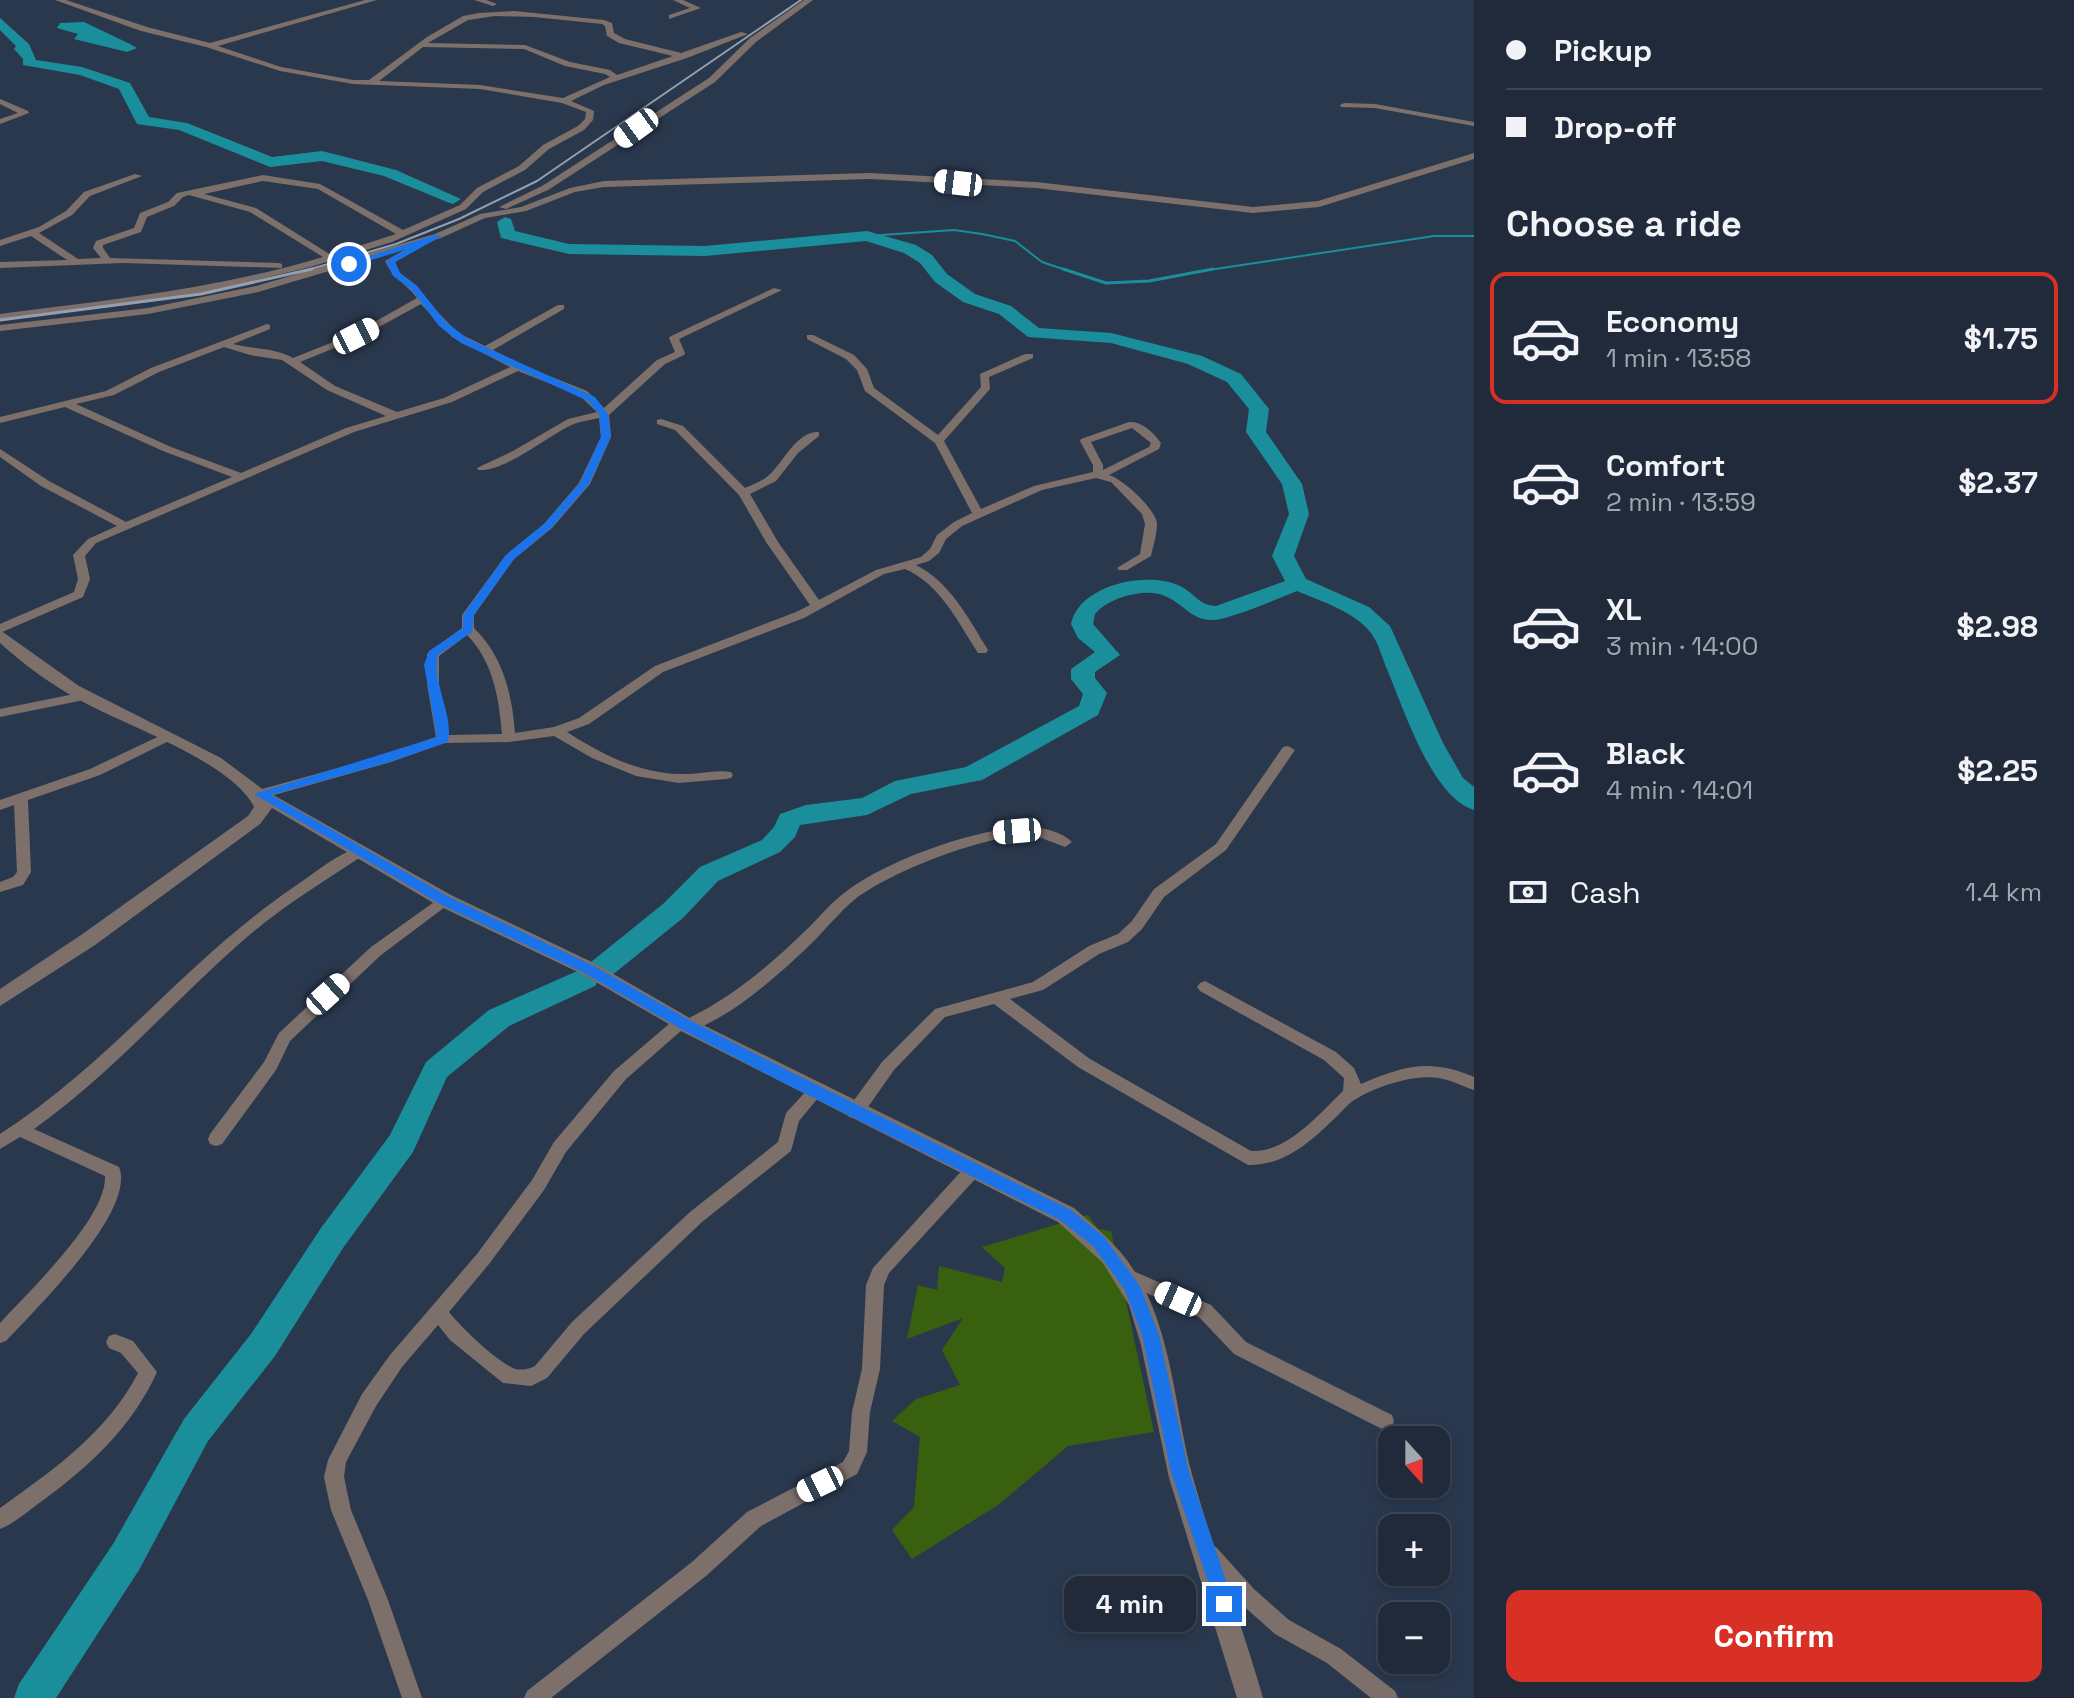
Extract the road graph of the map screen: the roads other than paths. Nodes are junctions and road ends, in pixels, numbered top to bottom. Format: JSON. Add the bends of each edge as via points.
{"nodes":[{"id":1,"x":59,"y":0,"type":"edge"},
{"id":2,"x":97,"y":0,"type":"edge"},
{"id":3,"x":373,"y":0,"type":"edge"},
{"id":4,"x":478,"y":0,"type":"edge"},
{"id":5,"x":677,"y":0,"type":"edge"},
{"id":6,"x":809,"y":0,"type":"edge"},
{"id":7,"x":493,"y":4,"type":"dead end"},
{"id":8,"x":77,"y":6,"type":"junction"},
{"id":9,"x":672,"y":17,"type":"dead end"},
{"id":10,"x":744,"y":34,"type":"dead end"},
{"id":11,"x":209,"y":45,"type":"junction"},
{"id":12,"x":424,"y":45,"type":"junction"},
{"id":13,"x":684,"y":56,"type":"junction"},
{"id":14,"x":617,"y":78,"type":"junction"},
{"id":15,"x":372,"y":82,"type":"junction"},
{"id":16,"x":0,"y":101,"type":"edge"},
{"id":17,"x":564,"y":101,"type":"junction"},
{"id":18,"x":1344,"y":105,"type":"dead end"},
{"id":19,"x":0,"y":122,"type":"edge"},
{"id":20,"x":1474,"y":124,"type":"edge"},
{"id":21,"x":1474,"y":156,"type":"edge"},
{"id":22,"x":138,"y":176,"type":"dead end"},
{"id":23,"x":199,"y":192,"type":"junction"},
{"id":24,"x":483,"y":216,"type":"junction"},
{"id":25,"x":33,"y":233,"type":"junction"},
{"id":26,"x":0,"y":234,"type":"edge"},
{"id":27,"x":403,"y":234,"type":"junction"},
{"id":28,"x":438,"y":236,"type":"junction"},
{"id":29,"x":10,"y":239,"type":"junction"},
{"id":30,"x":0,"y":243,"type":"edge"},
{"id":31,"x":383,"y":254,"type":"junction"},
{"id":32,"x":325,"y":259,"type":"junction"},
{"id":33,"x":108,"y":261,"type":"junction"},
{"id":34,"x":78,"y":264,"type":"junction"},
{"id":35,"x":0,"y":265,"type":"edge"},
{"id":36,"x":307,"y":265,"type":"junction"},
{"id":37,"x":777,"y":290,"type":"dead end"},
{"id":38,"x":422,"y":299,"type":"junction"},
{"id":39,"x":561,"y":307,"type":"dead end"},
{"id":40,"x":0,"y":317,"type":"edge"},
{"id":41,"x":267,"y":327,"type":"dead end"},
{"id":42,"x":0,"y":328,"type":"edge"},
{"id":43,"x":810,"y":337,"type":"dead end"},
{"id":44,"x":224,"y":344,"type":"junction"},
{"id":45,"x":486,"y":350,"type":"junction"},
{"id":46,"x":1029,"y":356,"type":"dead end"},
{"id":47,"x":292,"y":362,"type":"junction"},
{"id":48,"x":518,"y":367,"type":"junction"},
{"id":49,"x":66,"y":404,"type":"junction"},
{"id":50,"x":604,"y":414,"type":"junction"},
{"id":51,"x":394,"y":415,"type":"junction"},
{"id":52,"x":0,"y":420,"type":"edge"},
{"id":53,"x":661,"y":422,"type":"dead end"},
{"id":54,"x":815,"y":434,"type":"dead end"},
{"id":55,"x":939,"y":441,"type":"junction"},
{"id":56,"x":0,"y":452,"type":"edge"},
{"id":57,"x":482,"y":468,"type":"dead end"},
{"id":58,"x":1098,"y":475,"type":"junction"},
{"id":59,"x":239,"y":476,"type":"junction"},
{"id":60,"x":744,"y":493,"type":"junction"},
{"id":61,"x":979,"y":516,"type":"junction"},
{"id":62,"x":125,"y":526,"type":"junction"},
{"id":63,"x":904,"y":564,"type":"junction"},
{"id":64,"x":1123,"y":568,"type":"dead end"},
{"id":65,"x":817,"y":606,"type":"junction"},
{"id":66,"x":468,"y":629,"type":"junction"},
{"id":67,"x":0,"y":632,"type":"edge"},
{"id":68,"x":982,"y":650,"type":"dead end"},
{"id":69,"x":84,"y":696,"type":"junction"},
{"id":70,"x":0,"y":713,"type":"edge"},
{"id":71,"x":556,"y":731,"type":"junction"},
{"id":72,"x":168,"y":736,"type":"junction"},
{"id":73,"x":509,"y":738,"type":"junction"},
{"id":74,"x":443,"y":739,"type":"junction"},
{"id":75,"x":1288,"y":750,"type":"dead end"},
{"id":76,"x":726,"y":775,"type":"dead end"},
{"id":77,"x":260,"y":794,"type":"junction"},
{"id":78,"x":21,"y":799,"type":"junction"},
{"id":79,"x":0,"y":805,"type":"edge"},
{"id":80,"x":1065,"y":842,"type":"dead end"},
{"id":81,"x":359,"y":852,"type":"junction"},
{"id":82,"x":0,"y":887,"type":"edge"},
{"id":83,"x":444,"y":900,"type":"junction"},
{"id":84,"x":1205,"y":987,"type":"dead end"},
{"id":85,"x":996,"y":997,"type":"junction"},
{"id":86,"x":0,"y":999,"type":"edge"},
{"id":87,"x":684,"y":1024,"type":"junction"},
{"id":88,"x":1474,"y":1084,"type":"edge"},
{"id":89,"x":815,"y":1092,"type":"junction"},
{"id":90,"x":1349,"y":1095,"type":"junction"},
{"id":91,"x":855,"y":1112,"type":"junction"},
{"id":92,"x":20,"y":1130,"type":"junction"},
{"id":93,"x":216,"y":1139,"type":"dead end"},
{"id":94,"x":0,"y":1142,"type":"edge"},
{"id":95,"x":972,"y":1171,"type":"junction"},
{"id":96,"x":1124,"y":1275,"type":"junction"},
{"id":97,"x":438,"y":1312,"type":"junction"},
{"id":98,"x":0,"y":1335,"type":"edge"},
{"id":99,"x":115,"y":1342,"type":"dead end"},
{"id":100,"x":1385,"y":1421,"type":"dead end"},
{"id":101,"x":0,"y":1520,"type":"edge"},
{"id":102,"x":1207,"y":1552,"type":"junction"},
{"id":103,"x":412,"y":1698,"type":"edge"},
{"id":104,"x":534,"y":1698,"type":"edge"},
{"id":105,"x":1250,"y":1698,"type":"edge"},
{"id":106,"x":1388,"y":1698,"type":"edge"}],
"edges":[{"from":1,"to":8,"type":"street"},
{"from":2,"to":8,"type":"street"},
{"from":3,"to":11,"type":"street"},
{"from":4,"to":7,"type":"street"},
{"from":5,"to":9,"type":"street","via":[[697,8]]},
{"from":6,"to":24,"type":"street","via":[[753,40],[712,80],[545,188]]},
{"from":8,"to":11,"type":"street"},
{"from":10,"to":13,"type":"street"},
{"from":11,"to":15,"type":"street","via":[[280,69]]},
{"from":12,"to":13,"type":"street","via":[[468,18],[534,15],[604,22],[622,41]]},
{"from":12,"to":14,"type":"street","via":[[525,47]]},
{"from":12,"to":15,"type":"street"},
{"from":13,"to":14,"type":"street"},
{"from":14,"to":17,"type":"street"},
{"from":15,"to":17,"type":"street","via":[[468,85]]},
{"from":16,"to":19,"type":"street","via":[[25,113]]},
{"from":17,"to":27,"type":"street","via":[[590,110],[581,128],[480,190],[463,207]]},
{"from":18,"to":20,"type":"street"},
{"from":21,"to":24,"type":"street","via":[[1287,209],[1230,210],[1036,185],[855,175],[604,184]]},
{"from":22,"to":25,"type":"street","via":[[87,194],[69,213]]},
{"from":23,"to":27,"type":"street","via":[[263,178],[320,187]]},
{"from":23,"to":32,"type":"street","via":[[253,210]]},
{"from":23,"to":33,"type":"street","via":[[184,193],[146,213],[138,230],[101,241],[98,248]]},
{"from":24,"to":28,"type":"street"},
{"from":25,"to":29,"type":"street"},
{"from":25,"to":34,"type":"street"},
{"from":26,"to":29,"type":"street"},
{"from":27,"to":32,"type":"street"},
{"from":28,"to":31,"type":"street"},
{"from":28,"to":38,"type":"street","via":[[389,263]]},
{"from":29,"to":30,"type":"street"},
{"from":31,"to":32,"type":"street"},
{"from":31,"to":42,"type":"street","via":[[168,308]]},
{"from":32,"to":36,"type":"street"},
{"from":33,"to":34,"type":"street"},
{"from":33,"to":36,"type":"street"},
{"from":34,"to":35,"type":"street"},
{"from":36,"to":40,"type":"street","via":[[156,298]]},
{"from":37,"to":50,"type":"street","via":[[674,338],[680,353],[661,362]]},
{"from":38,"to":45,"type":"street","via":[[455,335]]},
{"from":38,"to":47,"type":"street","via":[[356,336]]},
{"from":39,"to":45,"type":"street"},
{"from":41,"to":44,"type":"street"},
{"from":43,"to":55,"type":"street","via":[[850,357],[862,369],[869,389]]},
{"from":44,"to":47,"type":"street"},
{"from":44,"to":49,"type":"street","via":[[110,393]]},
{"from":45,"to":48,"type":"street"},
{"from":46,"to":55,"type":"street","via":[[984,376],[986,387]]},
{"from":47,"to":51,"type":"street","via":[[331,388]]},
{"from":48,"to":50,"type":"street","via":[[583,393]]},
{"from":48,"to":51,"type":"street","via":[[448,400]]},
{"from":49,"to":52,"type":"street"},
{"from":49,"to":59,"type":"street"},
{"from":50,"to":57,"type":"street","via":[[572,421]]},
{"from":50,"to":66,"type":"street","via":[[606,437],[584,484],[548,526],[510,557],[468,615]]},
{"from":51,"to":59,"type":"street"},
{"from":53,"to":60,"type":"street","via":[[679,428]]},
{"from":54,"to":60,"type":"street","via":[[772,479]]},
{"from":55,"to":61,"type":"street"},
{"from":56,"to":62,"type":"street","via":[[47,486]]},
{"from":58,"to":58,"type":"street","via":[[1085,445],[1088,438],[1133,424],[1155,439],[1154,449]]},
{"from":58,"to":61,"type":"street","via":[[1030,491]]},
{"from":58,"to":64,"type":"street","via":[[1119,483],[1149,518],[1145,556]]},
{"from":59,"to":62,"type":"street"},
{"from":60,"to":65,"type":"street"},
{"from":61,"to":63,"type":"street","via":[[948,530],[931,555]]},
{"from":62,"to":67,"type":"street","via":[[81,549],[85,586],[79,594]]},
{"from":63,"to":65,"type":"street"},
{"from":63,"to":68,"type":"street","via":[[920,570],[945,596]]},
{"from":65,"to":71,"type":"street","via":[[659,669],[584,721]]},
{"from":66,"to":73,"type":"street","via":[[486,648],[497,677]]},
{"from":66,"to":74,"type":"street","via":[[433,654],[430,665]]},
{"from":67,"to":69,"type":"street","via":[[24,656]]},
{"from":69,"to":70,"type":"street"},
{"from":69,"to":72,"type":"street"},
{"from":71,"to":73,"type":"street"},
{"from":71,"to":76,"type":"street","via":[[646,777]]},
{"from":72,"to":77,"type":"street"},
{"from":72,"to":78,"type":"street","via":[[95,772]]},
{"from":73,"to":74,"type":"street"},
{"from":74,"to":77,"type":"street"},
{"from":75,"to":85,"type":"street","via":[[1221,847],[1159,893],[1123,938],[1038,986]]},
{"from":77,"to":81,"type":"street"},
{"from":77,"to":86,"type":"street","via":[[263,808],[254,820]]},
{"from":78,"to":79,"type":"street"},
{"from":78,"to":82,"type":"street","via":[[24,872],[18,881]]},
{"from":80,"to":87,"type":"street","via":[[1030,831],[1001,833],[881,878],[854,893],[725,1006]]},
{"from":81,"to":83,"type":"street"},
{"from":81,"to":92,"type":"street","via":[[286,897],[217,955],[136,1035]]},
{"from":83,"to":87,"type":"street","via":[[589,969]]},
{"from":83,"to":93,"type":"street","via":[[385,944],[284,1037],[270,1066]]},
{"from":84,"to":90,"type":"street","via":[[1340,1063],[1354,1080]]},
{"from":85,"to":90,"type":"street","via":[[1084,1063],[1248,1158],[1278,1156]]},
{"from":85,"to":91,"type":"street","via":[[951,1008],[932,1019]]},
{"from":87,"to":89,"type":"street"},
{"from":87,"to":97,"type":"street","via":[[599,1097],[500,1236]]},
{"from":88,"to":90,"type":"street","via":[[1438,1069],[1424,1070]]},
{"from":89,"to":91,"type":"street"},
{"from":89,"to":97,"type":"street","via":[[792,1118],[785,1146],[696,1217],[578,1328],[541,1372],[509,1377],[456,1334]]},
{"from":91,"to":95,"type":"street"},
{"from":92,"to":94,"type":"street"},
{"from":92,"to":98,"type":"street","via":[[113,1172],[115,1183],[95,1227]]},
{"from":95,"to":96,"type":"street","via":[[1066,1215],[1098,1241]]},
{"from":95,"to":104,"type":"street","via":[[882,1268],[875,1285],[871,1369],[858,1452],[850,1468],[754,1519],[699,1569]]},
{"from":96,"to":100,"type":"street","via":[[1205,1311],[1240,1348]]},
{"from":96,"to":102,"type":"street","via":[[1150,1335],[1173,1446]]},
{"from":97,"to":103,"type":"street","via":[[369,1400],[337,1460],[334,1477],[341,1510]]},
{"from":99,"to":101,"type":"street","via":[[127,1347],[148,1372],[136,1400],[82,1461]]},
{"from":102,"to":105,"type":"street"},
{"from":102,"to":106,"type":"street","via":[[1282,1627],[1334,1656]]}]}
